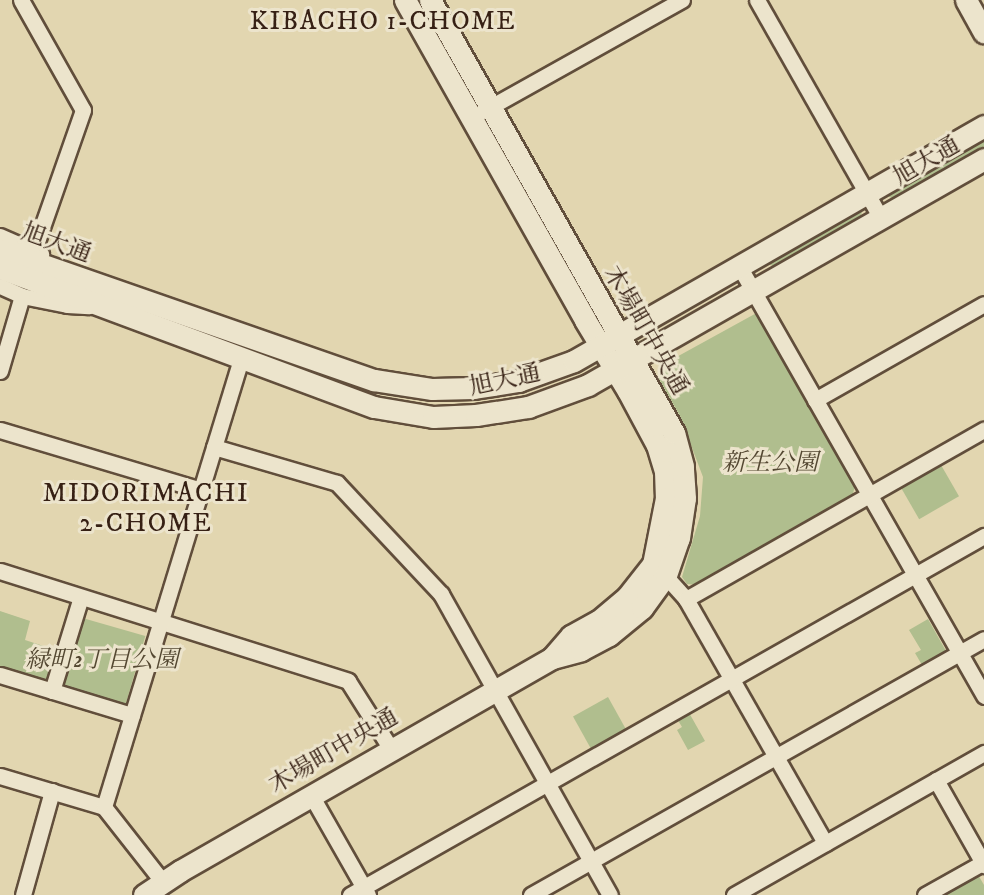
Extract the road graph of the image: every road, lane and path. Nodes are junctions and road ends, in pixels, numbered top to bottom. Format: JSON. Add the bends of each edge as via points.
{"nodes":[{"id":1,"x":21,"y":0,"type":"edge"},
{"id":2,"x":405,"y":0,"type":"edge"},
{"id":3,"x":430,"y":0,"type":"edge"},
{"id":4,"x":682,"y":0,"type":"edge"},
{"id":5,"x":757,"y":0,"type":"edge"},
{"id":6,"x":966,"y":0,"type":"edge"},
{"id":7,"x":984,"y":32,"type":"edge"},
{"id":8,"x":490,"y":107,"type":"junction"},
{"id":9,"x":471,"y":118,"type":"junction"},
{"id":10,"x":984,"y":126,"type":"edge"},
{"id":11,"x":984,"y":159,"type":"edge"},
{"id":12,"x":866,"y":193,"type":"junction"},
{"id":13,"x":881,"y":218,"type":"junction"},
{"id":14,"x":0,"y":236,"type":"edge"},
{"id":15,"x":0,"y":250,"type":"edge"},
{"id":16,"x":34,"y":250,"type":"junction"},
{"id":17,"x":739,"y":266,"type":"junction"},
{"id":18,"x":0,"y":268,"type":"edge"},
{"id":19,"x":0,"y":286,"type":"edge"},
{"id":20,"x":753,"y":291,"type":"junction"},
{"id":21,"x":22,"y":296,"type":"junction"},
{"id":22,"x":101,"y":297,"type":"junction"},
{"id":23,"x":984,"y":304,"type":"edge"},
{"id":24,"x":610,"y":341,"type":"junction"},
{"id":25,"x":241,"y":358,"type":"junction"},
{"id":26,"x":624,"y":365,"type":"junction"},
{"id":27,"x":0,"y":371,"type":"edge"},
{"id":28,"x":815,"y":400,"type":"junction"},
{"id":29,"x":0,"y":430,"type":"edge"},
{"id":30,"x":984,"y":430,"type":"edge"},
{"id":31,"x":214,"y":447,"type":"junction"},
{"id":32,"x":201,"y":490,"type":"junction"},
{"id":33,"x":870,"y":495,"type":"junction"},
{"id":34,"x":984,"y":536,"type":"edge"},
{"id":35,"x":660,"y":569,"type":"junction"},
{"id":36,"x":0,"y":571,"type":"edge"},
{"id":37,"x":915,"y":575,"type":"junction"},
{"id":38,"x":81,"y":597,"type":"junction"},
{"id":39,"x":686,"y":599,"type":"junction"},
{"id":40,"x":161,"y":622,"type":"junction"},
{"id":41,"x":984,"y":639,"type":"edge"},
{"id":42,"x":959,"y":653,"type":"junction"},
{"id":43,"x":0,"y":675,"type":"edge"},
{"id":44,"x":732,"y":679,"type":"junction"},
{"id":45,"x":52,"y":691,"type":"junction"},
{"id":46,"x":494,"y":691,"type":"junction"},
{"id":47,"x":984,"y":696,"type":"edge"},
{"id":48,"x":132,"y":715,"type":"junction"},
{"id":49,"x":391,"y":749,"type":"junction"},
{"id":50,"x":984,"y":753,"type":"edge"},
{"id":51,"x":776,"y":756,"type":"junction"},
{"id":52,"x":0,"y":776,"type":"edge"},
{"id":53,"x":936,"y":780,"type":"junction"},
{"id":54,"x":547,"y":784,"type":"junction"},
{"id":55,"x":52,"y":791,"type":"junction"},
{"id":56,"x":311,"y":795,"type":"junction"},
{"id":57,"x":105,"y":807,"type":"junction"},
{"id":58,"x":825,"y":843,"type":"junction"},
{"id":59,"x":591,"y":861,"type":"junction"},
{"id":60,"x":984,"y":863,"type":"edge"},
{"id":61,"x":162,"y":881,"type":"junction"},
{"id":62,"x":753,"y":890,"type":"edge"},
{"id":63,"x":360,"y":893,"type":"edge"},
{"id":64,"x":23,"y":895,"type":"edge"},
{"id":65,"x":144,"y":895,"type":"edge"},
{"id":66,"x":531,"y":895,"type":"edge"},
{"id":67,"x":610,"y":895,"type":"edge"},
{"id":68,"x":734,"y":895,"type":"edge"},
{"id":69,"x":925,"y":895,"type":"edge"}],
"edges":[{"from":1,"to":16,"type":"street","via":[[83,110]]},
{"from":2,"to":9,"type":"street","name":"木場町中央通"},
{"from":3,"to":8,"type":"street","name":"木場町中央通"},
{"from":4,"to":8,"type":"street"},
{"from":5,"to":12,"type":"street"},
{"from":6,"to":7,"type":"street"},
{"from":8,"to":9,"type":"street"},
{"from":8,"to":24,"type":"street","name":"木場町中央通"},
{"from":9,"to":24,"type":"street","name":"木場町中央通"},
{"from":10,"to":12,"type":"street","name":"旭大通"},
{"from":11,"to":13,"type":"street","name":"旭大通"},
{"from":12,"to":13,"type":"street"},
{"from":12,"to":17,"type":"street","name":"旭大通"},
{"from":13,"to":20,"type":"street","name":"旭大通"},
{"from":14,"to":16,"type":"street"},
{"from":15,"to":22,"type":"street","name":"旭大通"},
{"from":16,"to":22,"type":"street","via":[[78,268]]},
{"from":17,"to":20,"type":"street"},
{"from":17,"to":24,"type":"street","name":"旭大通"},
{"from":18,"to":22,"type":"street","name":"旭大通"},
{"from":19,"to":21,"type":"street"},
{"from":20,"to":26,"type":"street","name":"旭大通"},
{"from":20,"to":28,"type":"street"},
{"from":21,"to":22,"type":"street","via":[[67,306]]},
{"from":21,"to":27,"type":"street"},
{"from":22,"to":24,"type":"street","name":"旭大通","via":[[374,380],[432,389],[518,381],[574,361]]},
{"from":22,"to":25,"type":"street","name":"旭大通"},
{"from":23,"to":28,"type":"street"},
{"from":24,"to":26,"type":"street","name":"木場町中央通"},
{"from":25,"to":26,"type":"street","name":"旭大通","via":[[374,407],[433,417],[528,407],[588,385]]},
{"from":25,"to":31,"type":"street"},
{"from":26,"to":35,"type":"street","name":"木場町中央通","via":[[674,433],[683,466],[685,498],[679,538]]},
{"from":28,"to":33,"type":"street"},
{"from":29,"to":32,"type":"street"},
{"from":30,"to":33,"type":"street"},
{"from":31,"to":32,"type":"street"},
{"from":31,"to":46,"type":"street","via":[[337,483],[441,594]]},
{"from":32,"to":40,"type":"street"},
{"from":33,"to":37,"type":"street"},
{"from":33,"to":39,"type":"street"},
{"from":34,"to":37,"type":"street"},
{"from":35,"to":39,"type":"street"},
{"from":35,"to":46,"type":"street","name":"木場町中央通","via":[[598,621],[571,636],[552,658]]},
{"from":36,"to":38,"type":"street"},
{"from":37,"to":42,"type":"street"},
{"from":37,"to":44,"type":"street"},
{"from":38,"to":40,"type":"street"},
{"from":38,"to":45,"type":"street"},
{"from":39,"to":44,"type":"street"},
{"from":40,"to":48,"type":"street"},
{"from":40,"to":49,"type":"street","via":[[348,681]]},
{"from":41,"to":42,"type":"street"},
{"from":42,"to":47,"type":"street"},
{"from":42,"to":51,"type":"street"},
{"from":43,"to":45,"type":"street"},
{"from":44,"to":51,"type":"street"},
{"from":44,"to":54,"type":"street"},
{"from":45,"to":48,"type":"street"},
{"from":46,"to":49,"type":"street","name":"木場町中央通"},
{"from":46,"to":54,"type":"street"},
{"from":48,"to":57,"type":"street"},
{"from":49,"to":56,"type":"street","name":"木場町中央通"},
{"from":50,"to":53,"type":"street"},
{"from":51,"to":58,"type":"street"},
{"from":51,"to":59,"type":"street"},
{"from":52,"to":55,"type":"street"},
{"from":53,"to":58,"type":"street"},
{"from":53,"to":60,"type":"street"},
{"from":54,"to":59,"type":"street"},
{"from":54,"to":63,"type":"street"},
{"from":55,"to":57,"type":"street"},
{"from":55,"to":64,"type":"street"},
{"from":56,"to":61,"type":"street","name":"木場町中央通"},
{"from":56,"to":63,"type":"street"},
{"from":57,"to":61,"type":"street"},
{"from":58,"to":62,"type":"street"},
{"from":59,"to":66,"type":"street"},
{"from":59,"to":67,"type":"street"},
{"from":60,"to":69,"type":"street"},
{"from":61,"to":65,"type":"street","name":"木場町中央通"},
{"from":62,"to":68,"type":"street"}]}
